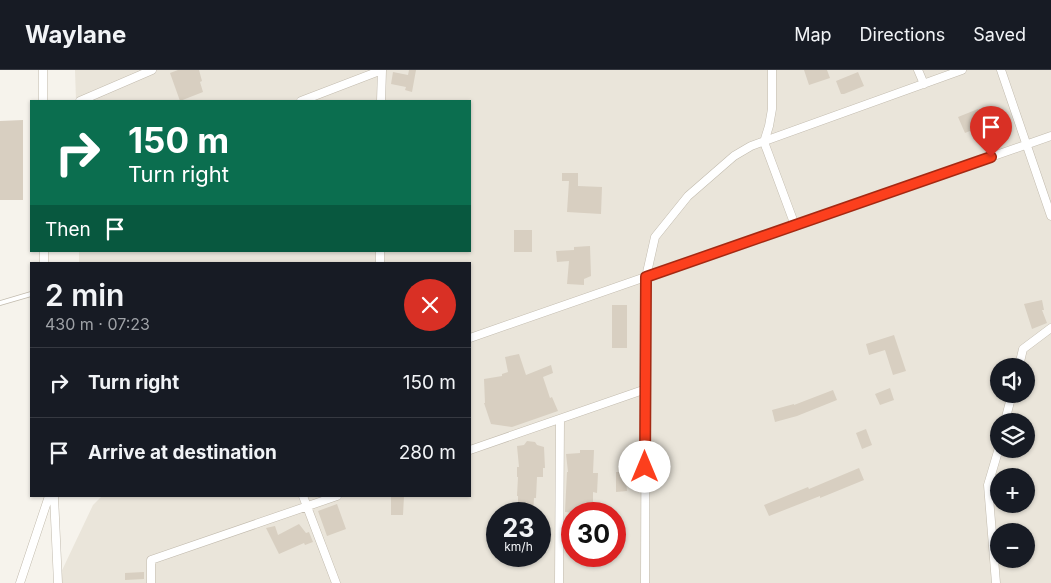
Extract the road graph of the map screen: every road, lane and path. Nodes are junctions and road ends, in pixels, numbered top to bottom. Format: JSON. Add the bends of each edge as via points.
{"nodes":[{"id":1,"x":43,"y":70,"type":"edge"},
{"id":2,"x":152,"y":70,"type":"edge"},
{"id":3,"x":772,"y":70,"type":"edge"},
{"id":4,"x":918,"y":70,"type":"edge"},
{"id":5,"x":962,"y":70,"type":"edge"},
{"id":6,"x":1001,"y":70,"type":"edge"},
{"id":7,"x":924,"y":84,"type":"junction"},
{"id":8,"x":43,"y":100,"type":"edge"},
{"id":9,"x":82,"y":100,"type":"edge"},
{"id":10,"x":304,"y":100,"type":"edge"},
{"id":11,"x":381,"y":100,"type":"edge"},
{"id":12,"x":1051,"y":136,"type":"edge"},
{"id":13,"x":764,"y":142,"type":"junction"},
{"id":14,"x":1026,"y":144,"type":"junction"},
{"id":15,"x":1051,"y":216,"type":"edge"},
{"id":16,"x":797,"y":225,"type":"junction"},
{"id":17,"x":646,"y":277,"type":"junction"},
{"id":18,"x":30,"y":294,"type":"edge"},
{"id":19,"x":0,"y":303,"type":"edge"},
{"id":20,"x":1051,"y":328,"type":"edge"},
{"id":21,"x":471,"y":338,"type":"edge"},
{"id":22,"x":1021,"y":358,"type":"edge"},
{"id":23,"x":646,"y":389,"type":"junction"},
{"id":24,"x":560,"y":419,"type":"junction"},
{"id":25,"x":471,"y":450,"type":"edge"},
{"id":26,"x":996,"y":458,"type":"edge"},
{"id":27,"x":49,"y":497,"type":"edge"},
{"id":28,"x":54,"y":497,"type":"edge"},
{"id":29,"x":304,"y":497,"type":"edge"},
{"id":30,"x":334,"y":497,"type":"edge"},
{"id":31,"x":307,"y":506,"type":"junction"},
{"id":32,"x":20,"y":583,"type":"edge"},
{"id":33,"x":58,"y":583,"type":"edge"},
{"id":34,"x":151,"y":583,"type":"edge"},
{"id":35,"x":336,"y":583,"type":"edge"},
{"id":36,"x":559,"y":583,"type":"edge"},
{"id":37,"x":645,"y":583,"type":"edge"},
{"id":38,"x":996,"y":583,"type":"edge"}],
"edges":[{"from":1,"to":8,"type":"street"},
{"from":2,"to":9,"type":"street"},
{"from":3,"to":13,"type":"street","via":[[772,109]]},
{"from":4,"to":7,"type":"street"},
{"from":5,"to":7,"type":"street"},
{"from":6,"to":14,"type":"street"},
{"from":7,"to":13,"type":"street"},
{"from":10,"to":11,"type":"street","via":[[382,70]]},
{"from":12,"to":14,"type":"street"},
{"from":13,"to":16,"type":"street"},
{"from":13,"to":17,"type":"street","via":[[734,156],[688,196],[655,237]]},
{"from":14,"to":15,"type":"street"},
{"from":14,"to":16,"type":"street"},
{"from":16,"to":17,"type":"street"},
{"from":17,"to":21,"type":"street"},
{"from":17,"to":23,"type":"street"},
{"from":18,"to":19,"type":"lane"},
{"from":20,"to":22,"type":"street","via":[[1023,349]]},
{"from":23,"to":24,"type":"street"},
{"from":23,"to":37,"type":"street"},
{"from":24,"to":25,"type":"street"},
{"from":24,"to":36,"type":"street"},
{"from":26,"to":38,"type":"street","via":[[988,485]]},
{"from":27,"to":32,"type":"street"},
{"from":28,"to":33,"type":"street"},
{"from":29,"to":31,"type":"street"},
{"from":30,"to":31,"type":"street"},
{"from":31,"to":34,"type":"street","via":[[151,560]]},
{"from":31,"to":35,"type":"street"}]}
